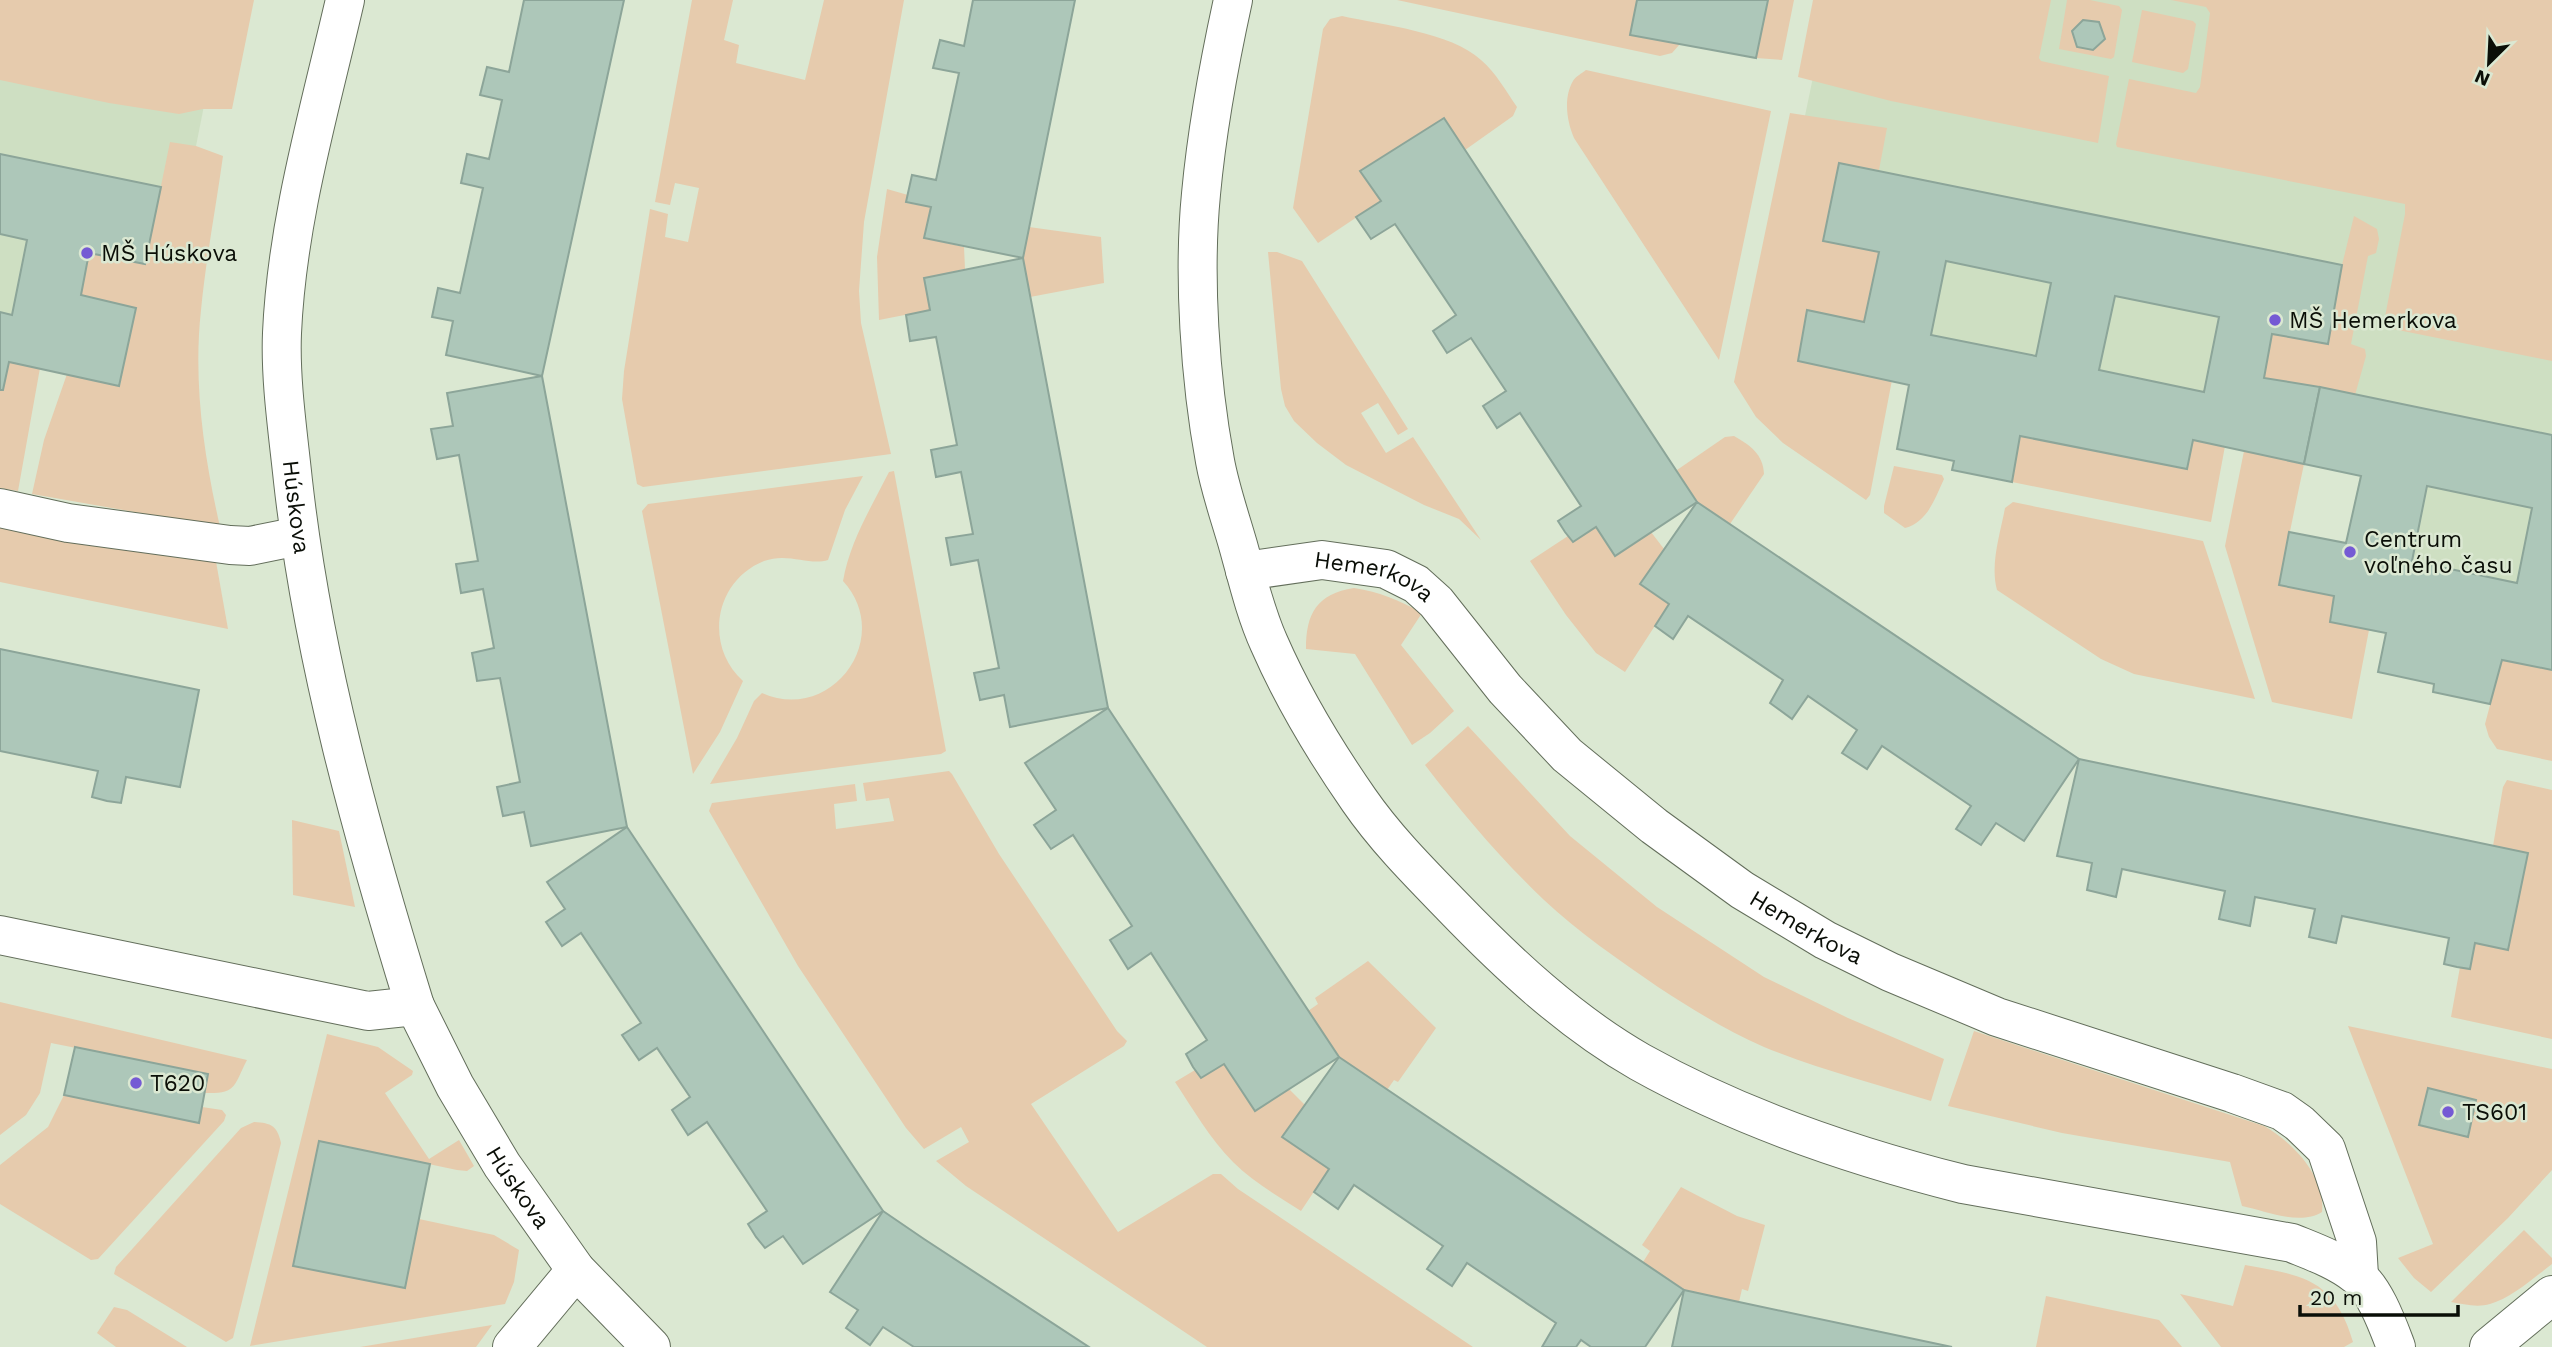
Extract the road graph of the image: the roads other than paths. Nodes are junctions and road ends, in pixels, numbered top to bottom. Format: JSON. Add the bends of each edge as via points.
{"nodes":[{"id":1,"x":345,"y":0,"type":"edge"},
{"id":2,"x":1233,"y":0,"type":"edge"},
{"id":3,"x":0,"y":508,"type":"edge"},
{"id":4,"x":299,"y":536,"type":"junction"},
{"id":5,"x":1245,"y":571,"type":"junction"},
{"id":6,"x":0,"y":935,"type":"edge"},
{"id":7,"x":415,"y":1006,"type":"junction"},
{"id":8,"x":576,"y":1270,"type":"junction"},
{"id":9,"x":2358,"y":1276,"type":"junction"},
{"id":10,"x":2552,"y":1295,"type":"edge"},
{"id":11,"x":512,"y":1347,"type":"edge"},
{"id":12,"x":651,"y":1347,"type":"edge"},
{"id":13,"x":2396,"y":1347,"type":"edge"},
{"id":14,"x":2489,"y":1347,"type":"edge"}],
"edges":[{"from":1,"to":4,"type":"street","name":"Húskova","via":[[293,234],[282,334]]},
{"from":2,"to":5,"type":"street","via":[[1210,115],[1200,195],[1198,268],[1202,359],[1215,463]]},
{"from":3,"to":4,"type":"street","via":[[68,523],[230,545],[250,546]]},
{"from":4,"to":7,"type":"street","name":"Húskova","via":[[342,753]]},
{"from":5,"to":9,"type":"street","via":[[1268,641],[1308,721],[1396,849],[1495,951],[1590,1030],[1640,1062],[1732,1107],[1888,1164],[1963,1184],[2292,1243]]},
{"from":5,"to":9,"type":"street","name":"Hemerkova","via":[[1322,560],[1386,569],[1416,584],[1567,755],[1742,890],[1836,945],[1997,1017],[2282,1111],[2326,1149],[2357,1242]]},
{"from":6,"to":7,"type":"street","via":[[368,1011]]},
{"from":7,"to":8,"type":"street","name":"Húskova","via":[[502,1165]]},
{"from":8,"to":11,"type":"street"},
{"from":8,"to":12,"type":"street","name":"Húskova"},
{"from":9,"to":13,"type":"street","via":[[2375,1300]]},
{"from":10,"to":14,"type":"street"}]}
